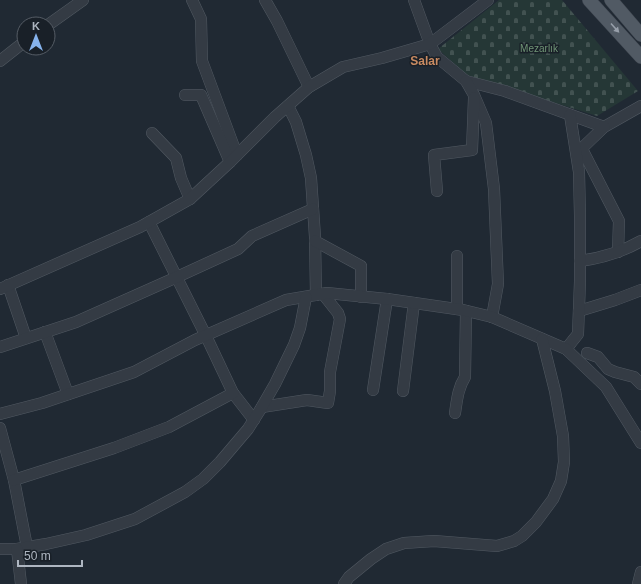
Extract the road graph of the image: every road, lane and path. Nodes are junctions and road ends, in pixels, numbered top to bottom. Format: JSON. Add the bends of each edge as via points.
{"nodes":[{"id":1,"x":83,"y":0,"type":"edge"},
{"id":2,"x":192,"y":0,"type":"edge"},
{"id":3,"x":265,"y":0,"type":"edge"},
{"id":4,"x":414,"y":0,"type":"edge"},
{"id":5,"x":488,"y":0,"type":"edge"},
{"id":6,"x":589,"y":0,"type":"edge"},
{"id":7,"x":611,"y":0,"type":"edge"},
{"id":8,"x":56,"y":19,"type":"edge"},
{"id":9,"x":641,"y":35,"type":"edge"},
{"id":10,"x":430,"y":44,"type":"junction"},
{"id":11,"x":16,"y":49,"type":"edge"},
{"id":12,"x":641,"y":57,"type":"edge"},
{"id":13,"x":0,"y":62,"type":"edge"},
{"id":14,"x":466,"y":81,"type":"junction"},
{"id":15,"x":309,"y":87,"type":"junction"},
{"id":16,"x":185,"y":95,"type":"dead end"},
{"id":17,"x":474,"y":95,"type":"junction"},
{"id":18,"x":288,"y":106,"type":"junction"},
{"id":19,"x":641,"y":106,"type":"edge"},
{"id":20,"x":570,"y":115,"type":"junction"},
{"id":21,"x":604,"y":128,"type":"junction"},
{"id":22,"x":152,"y":133,"type":"dead end"},
{"id":23,"x":579,"y":151,"type":"junction"},
{"id":24,"x":234,"y":159,"type":"junction"},
{"id":25,"x":437,"y":191,"type":"dead end"},
{"id":26,"x":190,"y":199,"type":"junction"},
{"id":27,"x":314,"y":209,"type":"junction"},
{"id":28,"x":149,"y":222,"type":"junction"},
{"id":29,"x":315,"y":241,"type":"junction"},
{"id":30,"x":641,"y":241,"type":"edge"},
{"id":31,"x":618,"y":252,"type":"junction"},
{"id":32,"x":457,"y":256,"type":"dead end"},
{"id":33,"x":580,"y":261,"type":"junction"},
{"id":34,"x":177,"y":277,"type":"junction"},
{"id":35,"x":4,"y":287,"type":"edge"},
{"id":36,"x":641,"y":290,"type":"edge"},
{"id":37,"x":315,"y":295,"type":"junction"},
{"id":38,"x":362,"y":296,"type":"junction"},
{"id":39,"x":387,"y":299,"type":"junction"},
{"id":40,"x":414,"y":303,"type":"junction"},
{"id":41,"x":461,"y":310,"type":"junction"},
{"id":42,"x":579,"y":311,"type":"junction"},
{"id":43,"x":492,"y":317,"type":"junction"},
{"id":44,"x":45,"y":332,"type":"junction"},
{"id":45,"x":578,"y":334,"type":"junction"},
{"id":46,"x":206,"y":336,"type":"junction"},
{"id":47,"x":26,"y":338,"type":"junction"},
{"id":48,"x":542,"y":339,"type":"junction"},
{"id":49,"x":0,"y":347,"type":"edge"},
{"id":50,"x":566,"y":349,"type":"junction"},
{"id":51,"x":587,"y":353,"type":"junction"},
{"id":52,"x":599,"y":380,"type":"junction"},
{"id":53,"x":641,"y":384,"type":"edge"},
{"id":54,"x":373,"y":390,"type":"dead end"},
{"id":55,"x":404,"y":391,"type":"dead end"},
{"id":56,"x":233,"y":393,"type":"junction"},
{"id":57,"x":68,"y":394,"type":"junction"},
{"id":58,"x":262,"y":407,"type":"junction"},
{"id":59,"x":455,"y":412,"type":"dead end"},
{"id":60,"x":0,"y":414,"type":"edge"},
{"id":61,"x":254,"y":420,"type":"junction"},
{"id":62,"x":0,"y":428,"type":"edge"},
{"id":63,"x":640,"y":438,"type":"edge"},
{"id":64,"x":14,"y":480,"type":"junction"},
{"id":65,"x":22,"y":548,"type":"junction"},
{"id":66,"x":0,"y":549,"type":"edge"},
{"id":67,"x":641,"y":572,"type":"edge"},
{"id":68,"x":21,"y":584,"type":"edge"},
{"id":69,"x":344,"y":584,"type":"edge"},
{"id":70,"x":638,"y":584,"type":"edge"}],
"edges":[{"from":1,"to":8,"type":"street"},
{"from":2,"to":24,"type":"street","via":[[200,19],[202,61]]},
{"from":3,"to":15,"type":"street"},
{"from":4,"to":10,"type":"street"},
{"from":5,"to":10,"type":"street"},
{"from":6,"to":12,"type":"main road","one_way":true},
{"from":7,"to":9,"type":"main road"},
{"from":10,"to":14,"type":"street","via":[[437,57]]},
{"from":10,"to":15,"type":"street","via":[[343,67]]},
{"from":11,"to":13,"type":"street"},
{"from":14,"to":17,"type":"street"},
{"from":14,"to":20,"type":"street","via":[[505,91]]},
{"from":15,"to":18,"type":"street"},
{"from":16,"to":24,"type":"street","via":[[201,95]]},
{"from":17,"to":25,"type":"street","via":[[472,150],[434,155]]},
{"from":17,"to":43,"type":"street","via":[[486,123],[494,189],[498,284]]},
{"from":18,"to":24,"type":"street"},
{"from":18,"to":27,"type":"street","via":[[306,155]]},
{"from":19,"to":21,"type":"street"},
{"from":20,"to":21,"type":"street"},
{"from":20,"to":23,"type":"street"},
{"from":21,"to":23,"type":"street"},
{"from":22,"to":26,"type":"street","via":[[176,158]]},
{"from":23,"to":31,"type":"street","via":[[619,221]]},
{"from":23,"to":33,"type":"street"},
{"from":24,"to":26,"type":"street"},
{"from":26,"to":28,"type":"street"},
{"from":27,"to":29,"type":"street"},
{"from":27,"to":34,"type":"street","via":[[252,236],[238,249]]},
{"from":28,"to":34,"type":"street"},
{"from":28,"to":35,"type":"street"},
{"from":29,"to":37,"type":"street"},
{"from":29,"to":38,"type":"street","via":[[361,266]]},
{"from":30,"to":31,"type":"street"},
{"from":31,"to":33,"type":"street"},
{"from":32,"to":41,"type":"street"},
{"from":33,"to":42,"type":"street"},
{"from":34,"to":44,"type":"street","via":[[76,322]]},
{"from":34,"to":46,"type":"street"},
{"from":35,"to":47,"type":"street"},
{"from":36,"to":42,"type":"street"},
{"from":37,"to":38,"type":"street","via":[[327,293]]},
{"from":37,"to":46,"type":"street","via":[[286,300]]},
{"from":37,"to":58,"type":"street","via":[[294,345]]},
{"from":37,"to":58,"type":"street","via":[[338,313],[340,319],[330,372],[328,403],[307,400]]},
{"from":38,"to":39,"type":"street"},
{"from":39,"to":40,"type":"street"},
{"from":39,"to":54,"type":"street"},
{"from":40,"to":41,"type":"street"},
{"from":40,"to":55,"type":"street"},
{"from":41,"to":43,"type":"street"},
{"from":41,"to":59,"type":"street","via":[[465,377],[460,385]]},
{"from":42,"to":45,"type":"street"},
{"from":43,"to":48,"type":"street"},
{"from":44,"to":47,"type":"street"},
{"from":44,"to":57,"type":"street"},
{"from":45,"to":50,"type":"street"},
{"from":45,"to":51,"type":"street"},
{"from":46,"to":56,"type":"street"},
{"from":46,"to":57,"type":"street","via":[[134,372]]},
{"from":47,"to":49,"type":"street"},
{"from":48,"to":50,"type":"street"},
{"from":48,"to":69,"type":"street","via":[[555,391],[563,436],[564,462],[561,481],[553,499],[536,522],[514,541],[497,546],[434,541],[404,543],[386,549],[371,559]]},
{"from":50,"to":52,"type":"street"},
{"from":51,"to":52,"type":"street"},
{"from":51,"to":53,"type":"street","via":[[598,357],[608,369],[634,377]]},
{"from":52,"to":63,"type":"street"},
{"from":56,"to":61,"type":"street"},
{"from":56,"to":64,"type":"street","via":[[169,427],[114,448]]},
{"from":57,"to":60,"type":"street"},
{"from":58,"to":61,"type":"street"},
{"from":61,"to":65,"type":"street","via":[[220,462],[185,492],[134,519],[86,535]]},
{"from":62,"to":64,"type":"street"},
{"from":64,"to":65,"type":"street"},
{"from":65,"to":66,"type":"street"},
{"from":65,"to":68,"type":"street"},
{"from":67,"to":70,"type":"street"}]}
